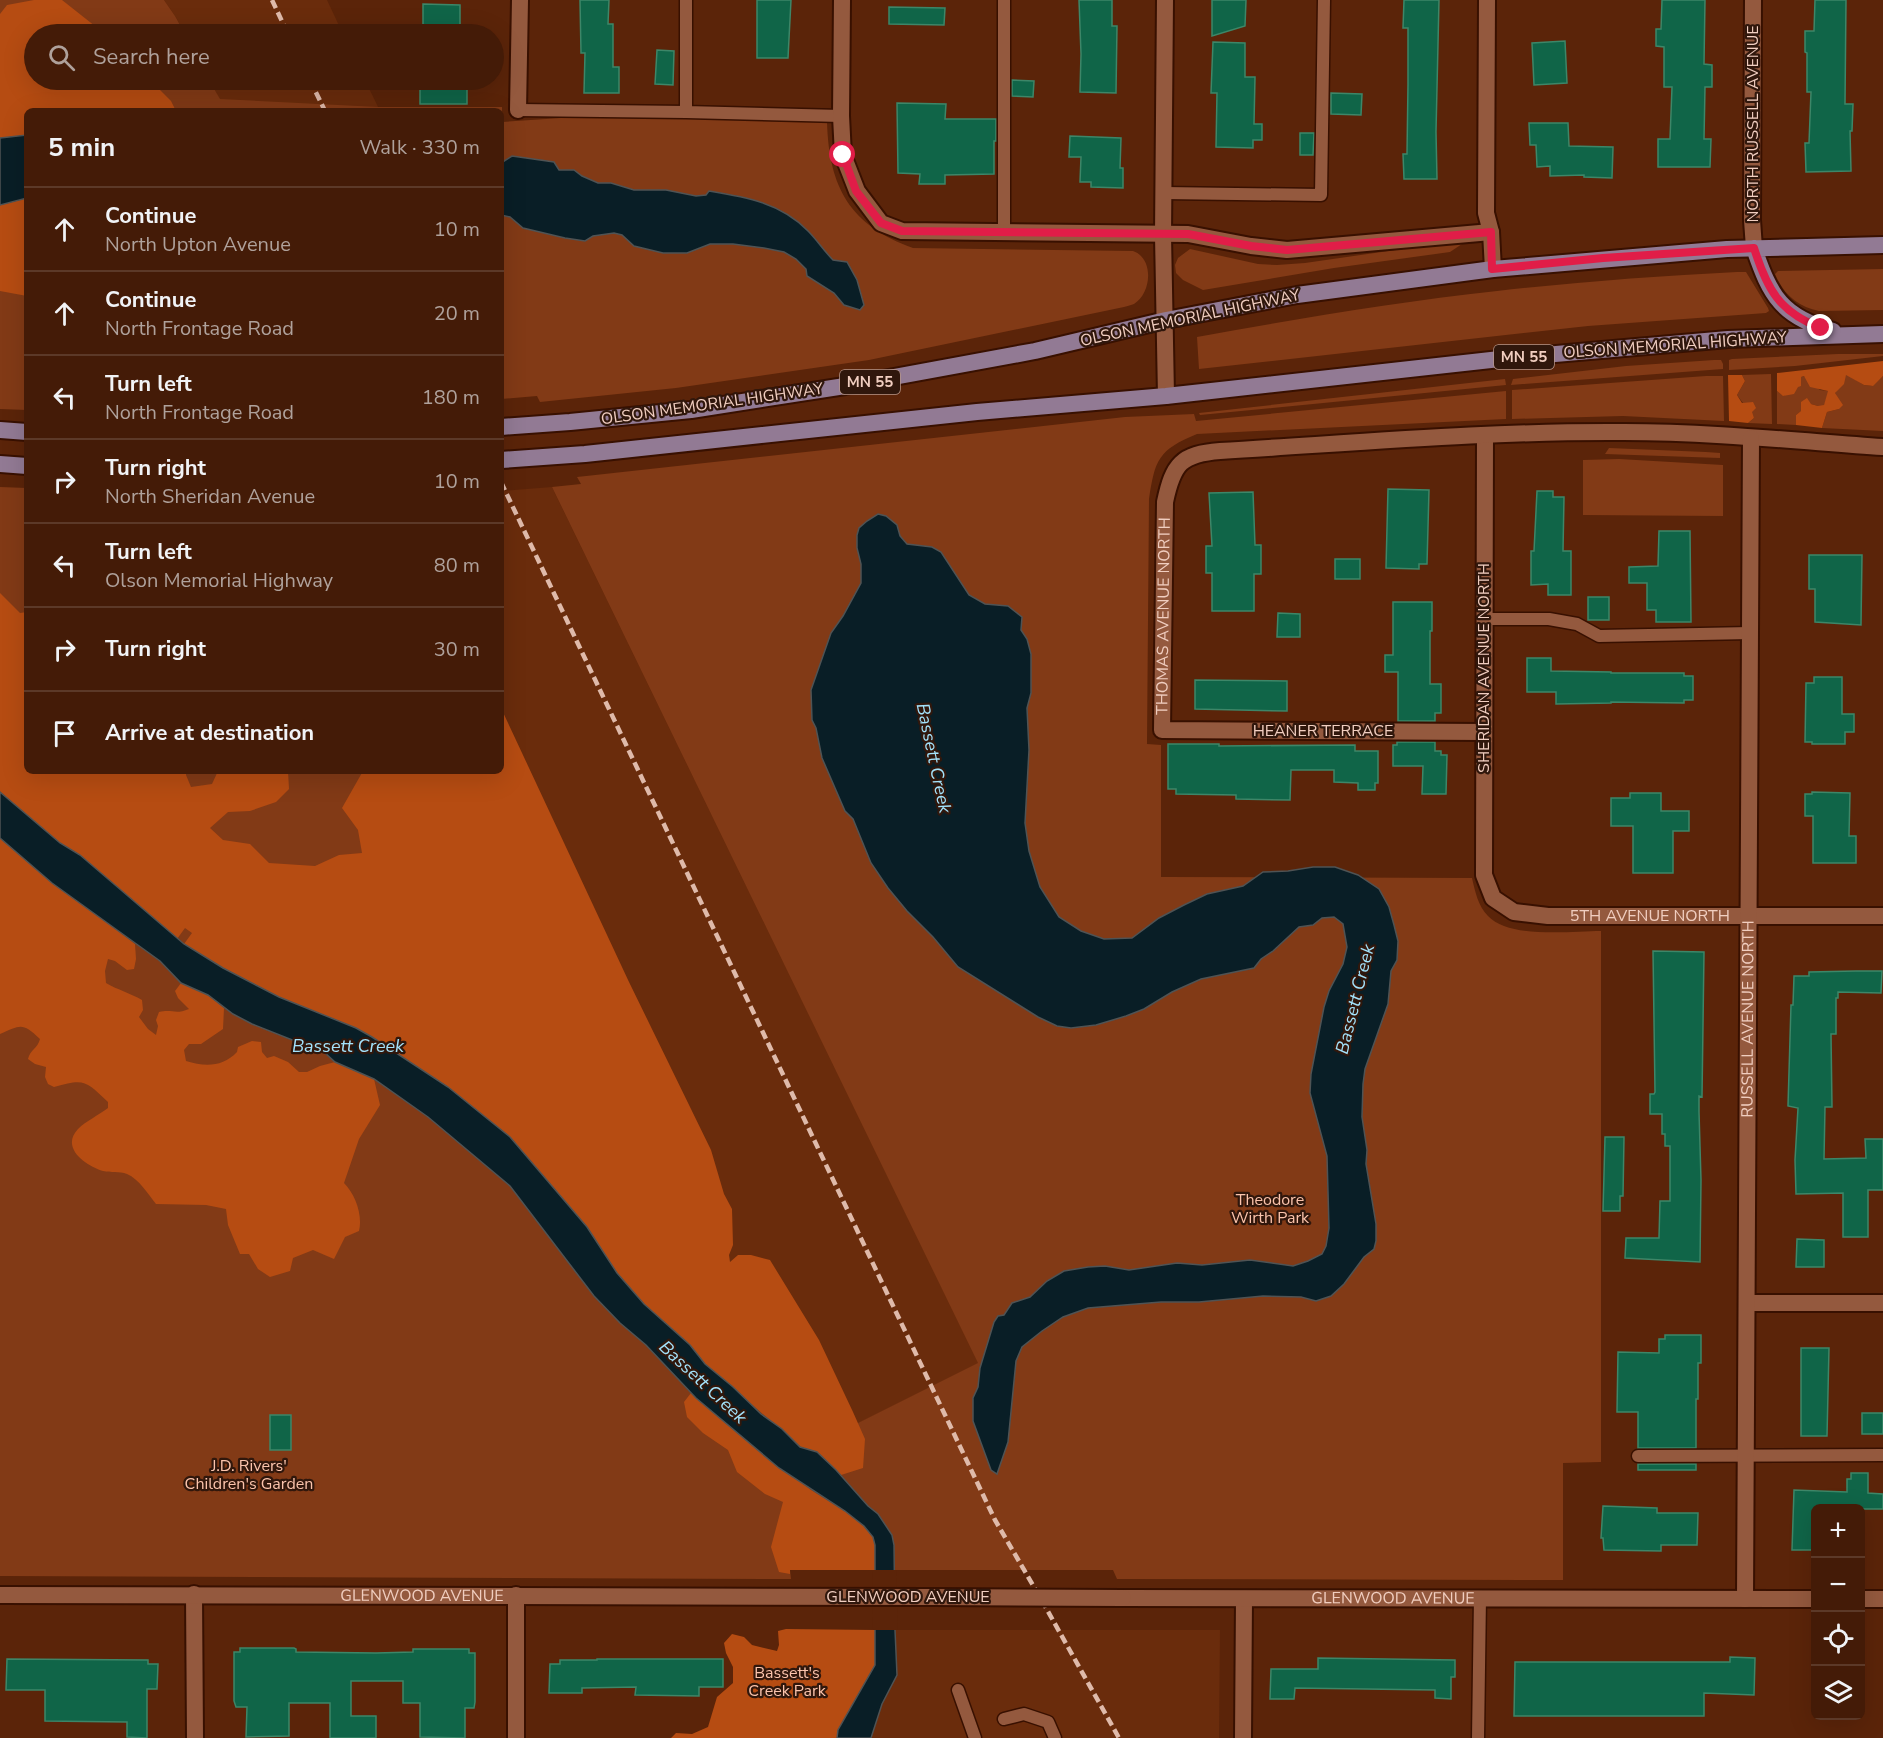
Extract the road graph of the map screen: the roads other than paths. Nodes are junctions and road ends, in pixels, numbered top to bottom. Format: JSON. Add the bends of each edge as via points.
{"nodes":[{"id":1,"x":520,"y":0,"type":"edge"},
{"id":2,"x":686,"y":0,"type":"edge"},
{"id":3,"x":842,"y":0,"type":"edge"},
{"id":4,"x":1004,"y":0,"type":"edge"},
{"id":5,"x":1165,"y":0,"type":"edge"},
{"id":6,"x":1324,"y":0,"type":"edge"},
{"id":7,"x":1487,"y":0,"type":"edge"},
{"id":8,"x":1753,"y":0,"type":"edge"},
{"id":9,"x":518,"y":110,"type":"joint"},
{"id":10,"x":686,"y":112,"type":"junction"},
{"id":11,"x":841,"y":116,"type":"junction"},
{"id":12,"x":1164,"y":193,"type":"junction"},
{"id":13,"x":1004,"y":232,"type":"junction"},
{"id":14,"x":1491,"y":232,"type":"junction"},
{"id":15,"x":1163,"y":234,"type":"junction"},
{"id":16,"x":1883,"y":245,"type":"edge"},
{"id":17,"x":1754,"y":248,"type":"junction"},
{"id":18,"x":1492,"y":269,"type":"junction"},
{"id":19,"x":1166,"y":320,"type":"junction"},
{"id":20,"x":1883,"y":334,"type":"edge"},
{"id":21,"x":1851,"y":335,"type":"junction"},
{"id":22,"x":1166,"y":396,"type":"junction"},
{"id":23,"x":504,"y":427,"type":"edge"},
{"id":24,"x":0,"y":430,"type":"edge"},
{"id":25,"x":24,"y":432,"type":"edge"},
{"id":26,"x":1485,"y":435,"type":"junction"},
{"id":27,"x":1751,"y":438,"type":"junction"},
{"id":28,"x":1883,"y":447,"type":"edge"},
{"id":29,"x":504,"y":460,"type":"edge"},
{"id":30,"x":0,"y":464,"type":"edge"},
{"id":31,"x":24,"y":466,"type":"edge"},
{"id":32,"x":1485,"y":619,"type":"junction"},
{"id":33,"x":1750,"y":633,"type":"junction"},
{"id":34,"x":1162,"y":730,"type":"joint"},
{"id":35,"x":1484,"y":732,"type":"junction"},
{"id":36,"x":1493,"y":898,"type":"joint"},
{"id":37,"x":1748,"y":916,"type":"junction"},
{"id":38,"x":1883,"y":916,"type":"edge"},
{"id":39,"x":1747,"y":1303,"type":"junction"},
{"id":40,"x":1883,"y":1303,"type":"edge"},
{"id":41,"x":1883,"y":1455,"type":"edge"},
{"id":42,"x":1638,"y":1456,"type":"dead end"},
{"id":43,"x":1745,"y":1456,"type":"junction"},
{"id":44,"x":194,"y":1594,"type":"junction"},
{"id":45,"x":0,"y":1595,"type":"edge"},
{"id":46,"x":516,"y":1595,"type":"junction"},
{"id":47,"x":1480,"y":1597,"type":"junction"},
{"id":48,"x":1244,"y":1599,"type":"junction"},
{"id":49,"x":1745,"y":1599,"type":"junction"},
{"id":50,"x":1811,"y":1599,"type":"edge"},
{"id":51,"x":1865,"y":1599,"type":"edge"},
{"id":52,"x":1883,"y":1599,"type":"edge"},
{"id":53,"x":958,"y":1690,"type":"dead end"},
{"id":54,"x":1004,"y":1719,"type":"dead end"},
{"id":55,"x":195,"y":1738,"type":"edge"},
{"id":56,"x":516,"y":1738,"type":"edge"},
{"id":57,"x":975,"y":1738,"type":"edge"},
{"id":58,"x":1055,"y":1738,"type":"edge"},
{"id":59,"x":1243,"y":1738,"type":"edge"},
{"id":60,"x":1478,"y":1738,"type":"edge"}],
"edges":[{"from":1,"to":9,"type":"street"},
{"from":2,"to":10,"type":"lane"},
{"from":3,"to":11,"type":"street"},
{"from":4,"to":13,"type":"lane"},
{"from":5,"to":12,"type":"street"},
{"from":6,"to":12,"type":"lane","via":[[1322,195]]},
{"from":7,"to":14,"type":"street","via":[[1486,213]]},
{"from":8,"to":17,"type":"street","name":"NORTH RUSSELL AVENUE"},
{"from":9,"to":10,"type":"lane"},
{"from":10,"to":11,"type":"lane"},
{"from":11,"to":13,"type":"street","via":[[843,155],[856,191],[881,223],[902,231]]},
{"from":12,"to":15,"type":"street"},
{"from":13,"to":15,"type":"street"},
{"from":14,"to":15,"type":"street","via":[[1287,250],[1188,234]]},
{"from":14,"to":18,"type":"street"},
{"from":15,"to":19,"type":"street"},
{"from":16,"to":17,"type":"main road","name":"OLSON MEMORIAL HIGHWAY","number":"MN 55"},
{"from":17,"to":18,"type":"main road","name":"OLSON MEMORIAL HIGHWAY","number":"MN 55"},
{"from":17,"to":21,"type":"main road","via":[[1770,288],[1784,307],[1809,323]]},
{"from":18,"to":19,"type":"main road","name":"OLSON MEMORIAL HIGHWAY","number":"MN 55","via":[[1297,295]]},
{"from":19,"to":22,"type":"street"},
{"from":19,"to":23,"type":"main road","name":"OLSON MEMORIAL HIGHWAY","number":"MN 55","via":[[1035,351],[845,386],[691,410]]},
{"from":20,"to":21,"type":"main road","name":"OLSON MEMORIAL HIGHWAY","number":"MN 55"},
{"from":21,"to":22,"type":"main road","name":"OLSON MEMORIAL HIGHWAY","number":"MN 55","via":[[1728,339],[1543,355]]},
{"from":22,"to":29,"type":"main road","name":"OLSON MEMORIAL HIGHWAY","number":"MN 55"},
{"from":24,"to":25,"type":"main road"},
{"from":26,"to":27,"type":"street","name":"THOMAS AVENUE NORTH","via":[[1625,432]]},
{"from":26,"to":32,"type":"street","name":"SHERIDAN AVENUE NORTH"},
{"from":26,"to":34,"type":"street","name":"THOMAS AVENUE NORTH","via":[[1198,452],[1182,462],[1170,478],[1165,502]]},
{"from":27,"to":28,"type":"street","name":"THOMAS AVENUE NORTH"},
{"from":27,"to":33,"type":"street","name":"RUSSELL AVENUE NORTH"},
{"from":30,"to":31,"type":"main road"},
{"from":32,"to":33,"type":"lane","via":[[1549,619],[1577,624],[1599,636]]},
{"from":32,"to":35,"type":"street","name":"SHERIDAN AVENUE NORTH"},
{"from":33,"to":37,"type":"street","name":"RUSSELL AVENUE NORTH"},
{"from":34,"to":35,"type":"street","name":"HEANER TERRACE"},
{"from":35,"to":36,"type":"street","name":"SHERIDAN AVENUE NORTH","via":[[1484,875]]},
{"from":36,"to":37,"type":"street","name":"5TH AVENUE NORTH","via":[[1514,912],[1548,916]]},
{"from":37,"to":38,"type":"street","name":"5TH AVENUE NORTH"},
{"from":37,"to":39,"type":"street","name":"RUSSELL AVENUE NORTH"},
{"from":39,"to":40,"type":"street"},
{"from":39,"to":43,"type":"street","name":"RUSSELL AVENUE NORTH"},
{"from":41,"to":43,"type":"lane"},
{"from":42,"to":43,"type":"lane"},
{"from":43,"to":49,"type":"street","name":"RUSSELL AVENUE NORTH"},
{"from":44,"to":45,"type":"street","name":"GLENWOOD AVENUE"},
{"from":44,"to":46,"type":"street","name":"GLENWOOD AVENUE"},
{"from":44,"to":55,"type":"street"},
{"from":46,"to":48,"type":"street","name":"GLENWOOD AVENUE","bridge":true},
{"from":46,"to":56,"type":"street"},
{"from":47,"to":48,"type":"street","name":"GLENWOOD AVENUE"},
{"from":47,"to":49,"type":"street","name":"GLENWOOD AVENUE"},
{"from":47,"to":60,"type":"lane"},
{"from":48,"to":59,"type":"street"},
{"from":49,"to":50,"type":"street","name":"GLENWOOD AVENUE"},
{"from":51,"to":52,"type":"street"},
{"from":53,"to":57,"type":"lane"},
{"from":54,"to":58,"type":"lane","via":[[1024,1714],[1048,1722]]}]}
